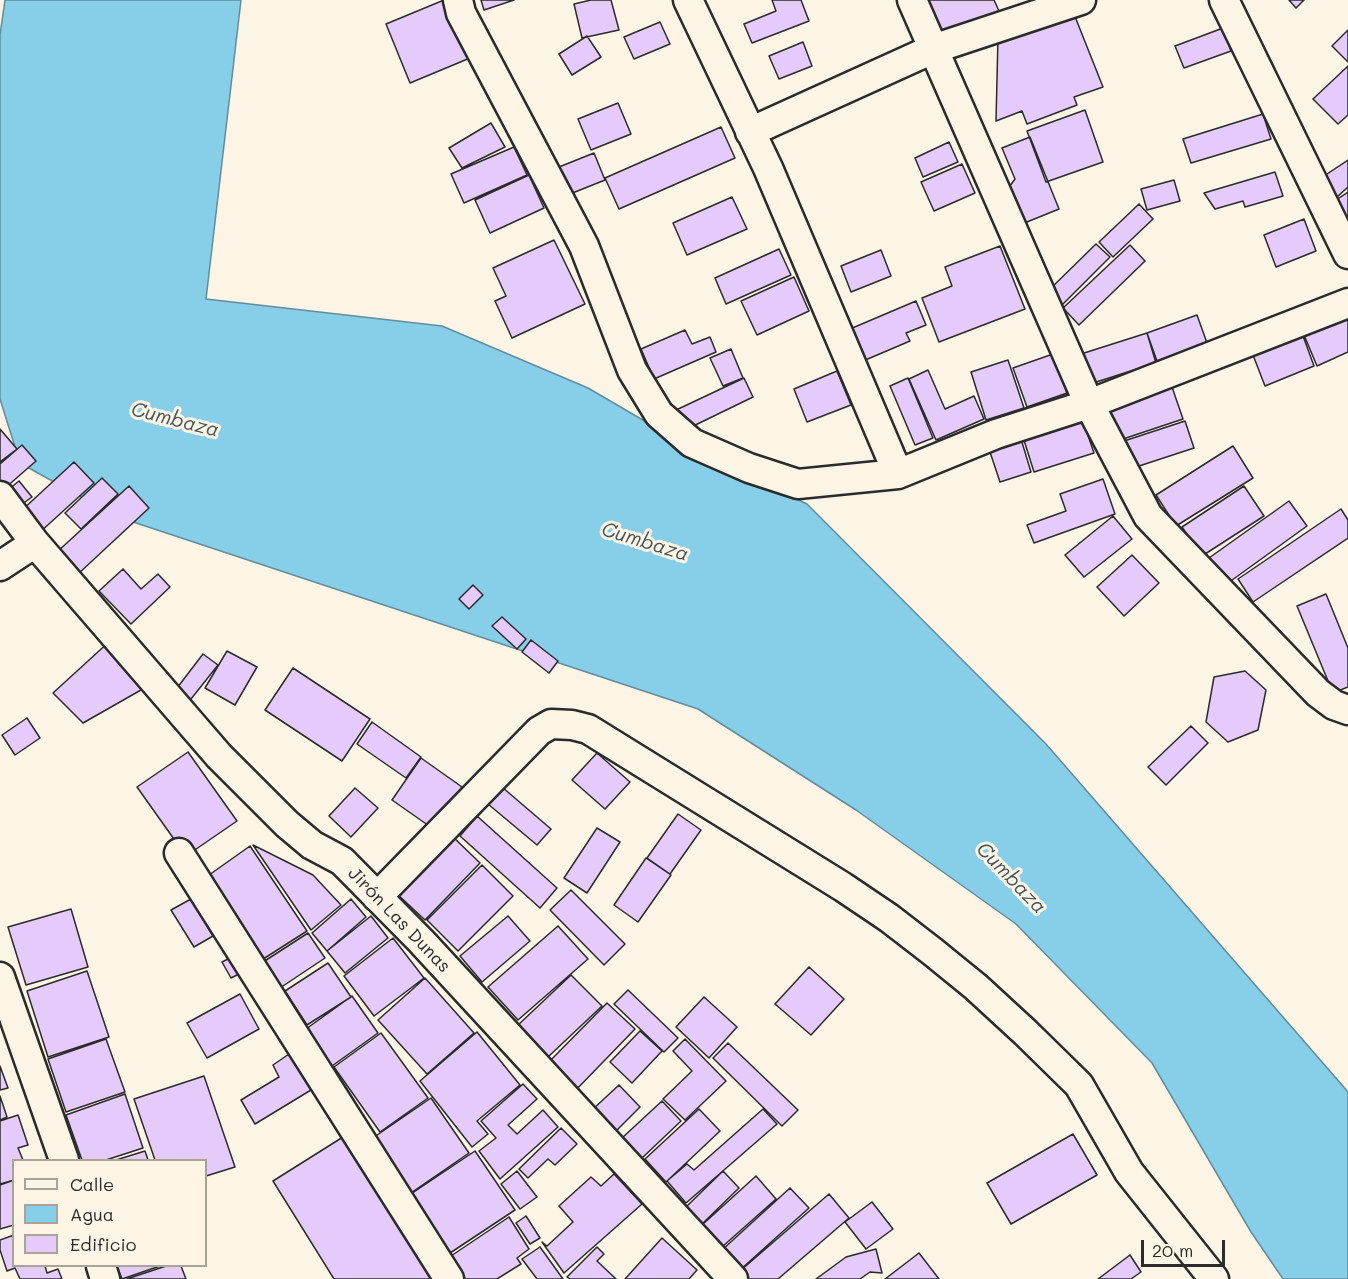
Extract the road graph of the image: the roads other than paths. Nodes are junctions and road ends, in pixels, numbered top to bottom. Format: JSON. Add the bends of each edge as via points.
{"nodes":[{"id":1,"x":458,"y":0,"type":"edge"},
{"id":2,"x":688,"y":0,"type":"edge"},
{"id":3,"x":912,"y":0,"type":"edge"},
{"id":4,"x":1081,"y":0,"type":"edge"},
{"id":5,"x":1224,"y":0,"type":"edge"},
{"id":6,"x":933,"y":49,"type":"junction"},
{"id":7,"x":750,"y":132,"type":"junction"},
{"id":8,"x":1348,"y":254,"type":"edge"},
{"id":9,"x":1348,"y":303,"type":"edge"},
{"id":10,"x":1089,"y":404,"type":"junction"},
{"id":11,"x":898,"y":474,"type":"junction"},
{"id":12,"x":0,"y":496,"type":"edge"},
{"id":13,"x":35,"y":543,"type":"junction"},
{"id":14,"x":0,"y":566,"type":"edge"},
{"id":15,"x":1348,"y":710,"type":"edge"},
{"id":16,"x":179,"y":853,"type":"dead end"},
{"id":17,"x":377,"y":897,"type":"junction"},
{"id":18,"x":0,"y":977,"type":"edge"},
{"id":19,"x":63,"y":1159,"type":"edge"},
{"id":20,"x":449,"y":1279,"type":"edge"},
{"id":21,"x":733,"y":1279,"type":"edge"},
{"id":22,"x":1214,"y":1279,"type":"edge"}],
"edges":[{"from":1,"to":11,"type":"street","via":[[461,13],[584,246],[632,370],[659,414],[692,443],[798,484]]},
{"from":2,"to":7,"type":"street"},
{"from":3,"to":6,"type":"street"},
{"from":4,"to":6,"type":"street"},
{"from":5,"to":8,"type":"street"},
{"from":6,"to":7,"type":"street"},
{"from":6,"to":10,"type":"street"},
{"from":7,"to":11,"type":"street"},
{"from":9,"to":10,"type":"street"},
{"from":10,"to":11,"type":"street","via":[[996,434]]},
{"from":10,"to":15,"type":"street","via":[[1148,516],[1318,693]]},
{"from":12,"to":13,"type":"street","name":"Jirón Las Dunas"},
{"from":13,"to":14,"type":"street"},
{"from":13,"to":17,"type":"street","name":"Jirón Las Dunas","via":[[219,756],[287,824],[312,845],[342,861]]},
{"from":16,"to":20,"type":"street"},
{"from":17,"to":21,"type":"street","name":"Jirón Las Dunas"},
{"from":17,"to":22,"type":"street","via":[[539,731],[551,724],[588,729],[843,887],[976,987],[1079,1085],[1130,1172]]},
{"from":18,"to":19,"type":"street"}]}
